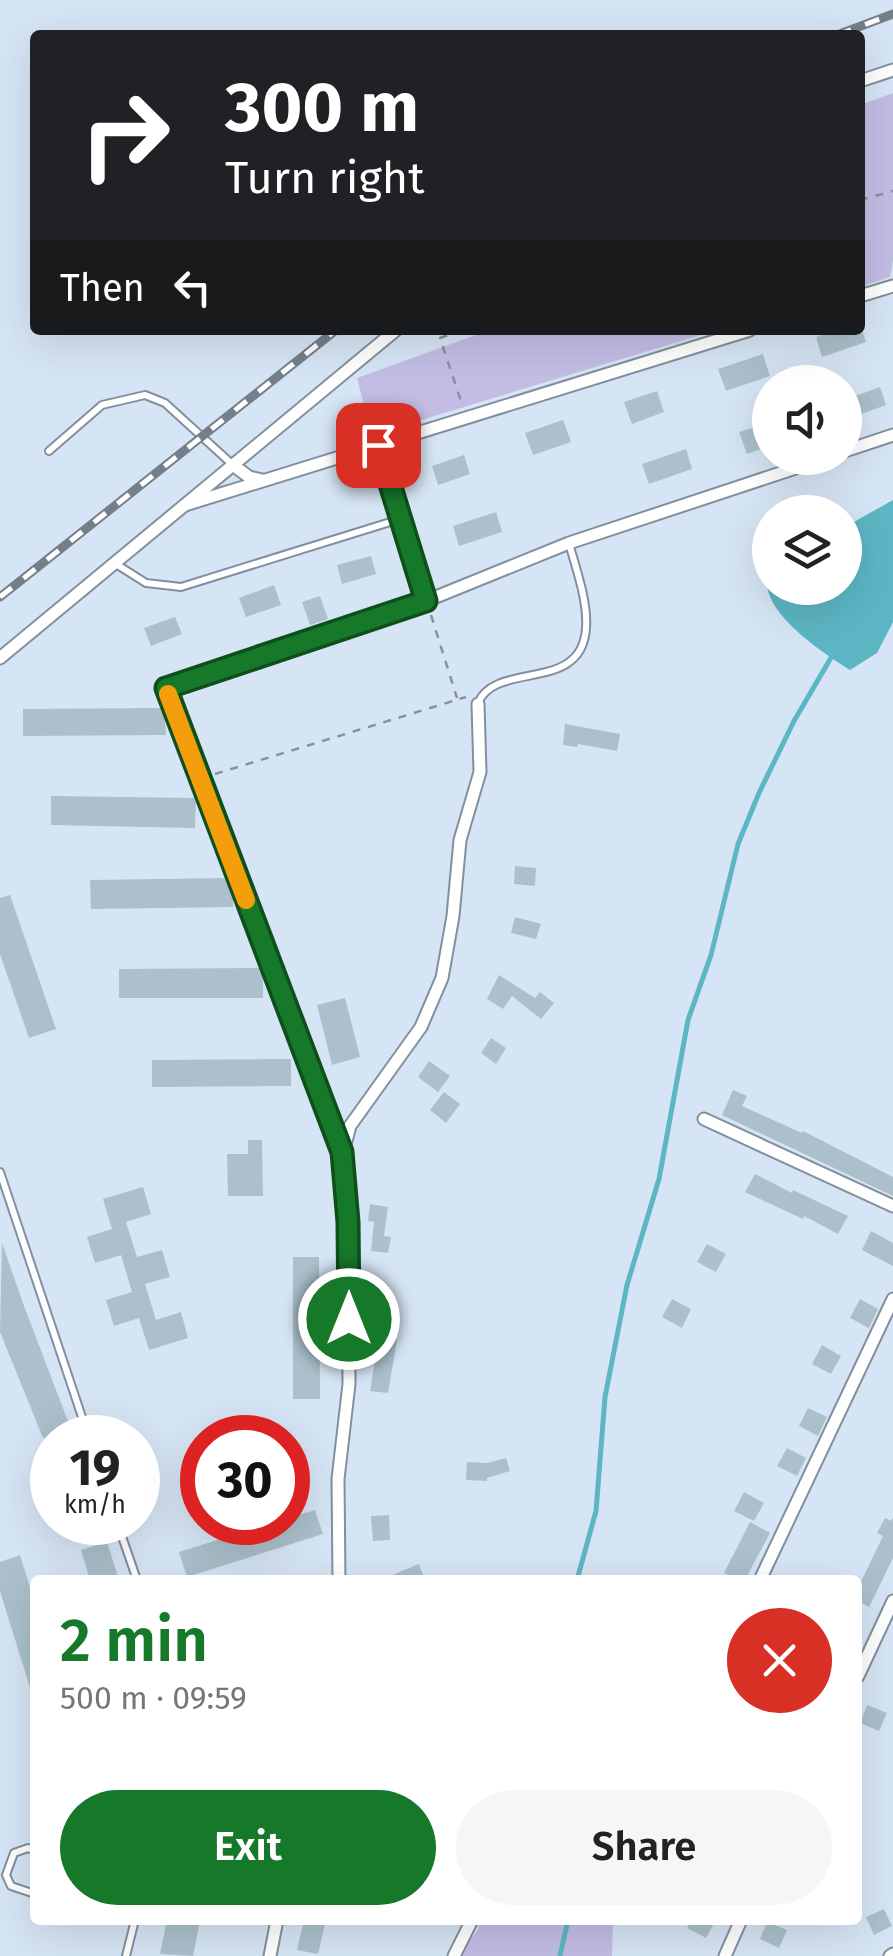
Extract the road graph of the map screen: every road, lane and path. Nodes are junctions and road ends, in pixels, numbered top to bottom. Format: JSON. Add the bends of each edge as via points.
{"nodes":[{"id":1,"x":893,"y":70,"type":"edge"},
{"id":2,"x":865,"y":79,"type":"edge"},
{"id":3,"x":893,"y":191,"type":"edge"},
{"id":4,"x":865,"y":199,"type":"edge"},
{"id":5,"x":893,"y":286,"type":"edge"},
{"id":6,"x":865,"y":294,"type":"edge"},
{"id":7,"x":390,"y":335,"type":"edge"},
{"id":8,"x":448,"y":335,"type":"edge"},
{"id":9,"x":734,"y":335,"type":"edge"},
{"id":10,"x":466,"y":418,"type":"junction"},
{"id":11,"x":893,"y":436,"type":"edge"},
{"id":12,"x":378,"y":445,"type":"junction"},
{"id":13,"x":862,"y":446,"type":"edge"},
{"id":14,"x":49,"y":451,"type":"dead end"},
{"id":15,"x":233,"y":465,"type":"junction"},
{"id":16,"x":774,"y":475,"type":"edge"},
{"id":17,"x":262,"y":480,"type":"junction"},
{"id":18,"x":185,"y":505,"type":"junction"},
{"id":19,"x":400,"y":519,"type":"junction"},
{"id":20,"x":570,"y":542,"type":"junction"},
{"id":21,"x":115,"y":563,"type":"junction"},
{"id":22,"x":426,"y":601,"type":"junction"},
{"id":23,"x":0,"y":658,"type":"edge"},
{"id":24,"x":480,"y":698,"type":"junction"},
{"id":25,"x":458,"y":699,"type":"junction"},
{"id":26,"x":200,"y":778,"type":"dead end"},
{"id":27,"x":704,"y":1119,"type":"dead end"},
{"id":28,"x":342,"y":1152,"type":"junction"},
{"id":29,"x":0,"y":1172,"type":"edge"},
{"id":30,"x":893,"y":1206,"type":"edge"},
{"id":31,"x":893,"y":1300,"type":"edge"},
{"id":32,"x":81,"y":1415,"type":"edge"},
{"id":33,"x":126,"y":1545,"type":"edge"},
{"id":34,"x":135,"y":1575,"type":"edge"},
{"id":35,"x":339,"y":1575,"type":"edge"},
{"id":36,"x":762,"y":1575,"type":"edge"},
{"id":37,"x":893,"y":1601,"type":"edge"},
{"id":38,"x":862,"y":1667,"type":"edge"},
{"id":39,"x":30,"y":1849,"type":"edge"},
{"id":40,"x":30,"y":1892,"type":"edge"},
{"id":41,"x":134,"y":1925,"type":"edge"},
{"id":42,"x":276,"y":1925,"type":"edge"},
{"id":43,"x":470,"y":1925,"type":"edge"},
{"id":44,"x":739,"y":1925,"type":"edge"},
{"id":45,"x":126,"y":1956,"type":"edge"},
{"id":46,"x":270,"y":1956,"type":"edge"},
{"id":47,"x":454,"y":1956,"type":"edge"},
{"id":48,"x":726,"y":1956,"type":"edge"}],
"edges":[{"from":1,"to":2,"type":"street"},
{"from":3,"to":4,"type":"path"},
{"from":5,"to":6,"type":"street"},
{"from":7,"to":15,"type":"street"},
{"from":8,"to":10,"type":"path","via":[[440,338]]},
{"from":9,"to":10,"type":"street"},
{"from":10,"to":12,"type":"street"},
{"from":11,"to":13,"type":"street"},
{"from":12,"to":17,"type":"street"},
{"from":12,"to":19,"type":"street"},
{"from":14,"to":15,"type":"lane","via":[[102,405],[145,395],[166,403]]},
{"from":15,"to":17,"type":"street"},
{"from":15,"to":18,"type":"street"},
{"from":16,"to":20,"type":"street"},
{"from":17,"to":18,"type":"street"},
{"from":18,"to":21,"type":"street"},
{"from":19,"to":21,"type":"lane","via":[[181,587],[146,583]]},
{"from":19,"to":22,"type":"street"},
{"from":20,"to":22,"type":"street"},
{"from":20,"to":24,"type":"lane","via":[[585,642],[558,668],[494,685]]},
{"from":21,"to":23,"type":"street"},
{"from":22,"to":25,"type":"path"},
{"from":22,"to":28,"type":"street","via":[[166,688]]},
{"from":24,"to":25,"type":"path"},
{"from":24,"to":28,"type":"street","via":[[480,772],[460,840],[442,978],[422,1026],[350,1126]]},
{"from":25,"to":26,"type":"path"},
{"from":27,"to":30,"type":"street"},
{"from":28,"to":35,"type":"street","via":[[349,1384],[338,1479]]},
{"from":29,"to":32,"type":"lane"},
{"from":31,"to":36,"type":"street"},
{"from":33,"to":34,"type":"lane"},
{"from":37,"to":38,"type":"street"},
{"from":39,"to":40,"type":"lane","via":[[14,1853],[6,1876]]},
{"from":41,"to":45,"type":"lane"},
{"from":42,"to":46,"type":"street"},
{"from":43,"to":47,"type":"street"},
{"from":44,"to":48,"type":"street"}]}
